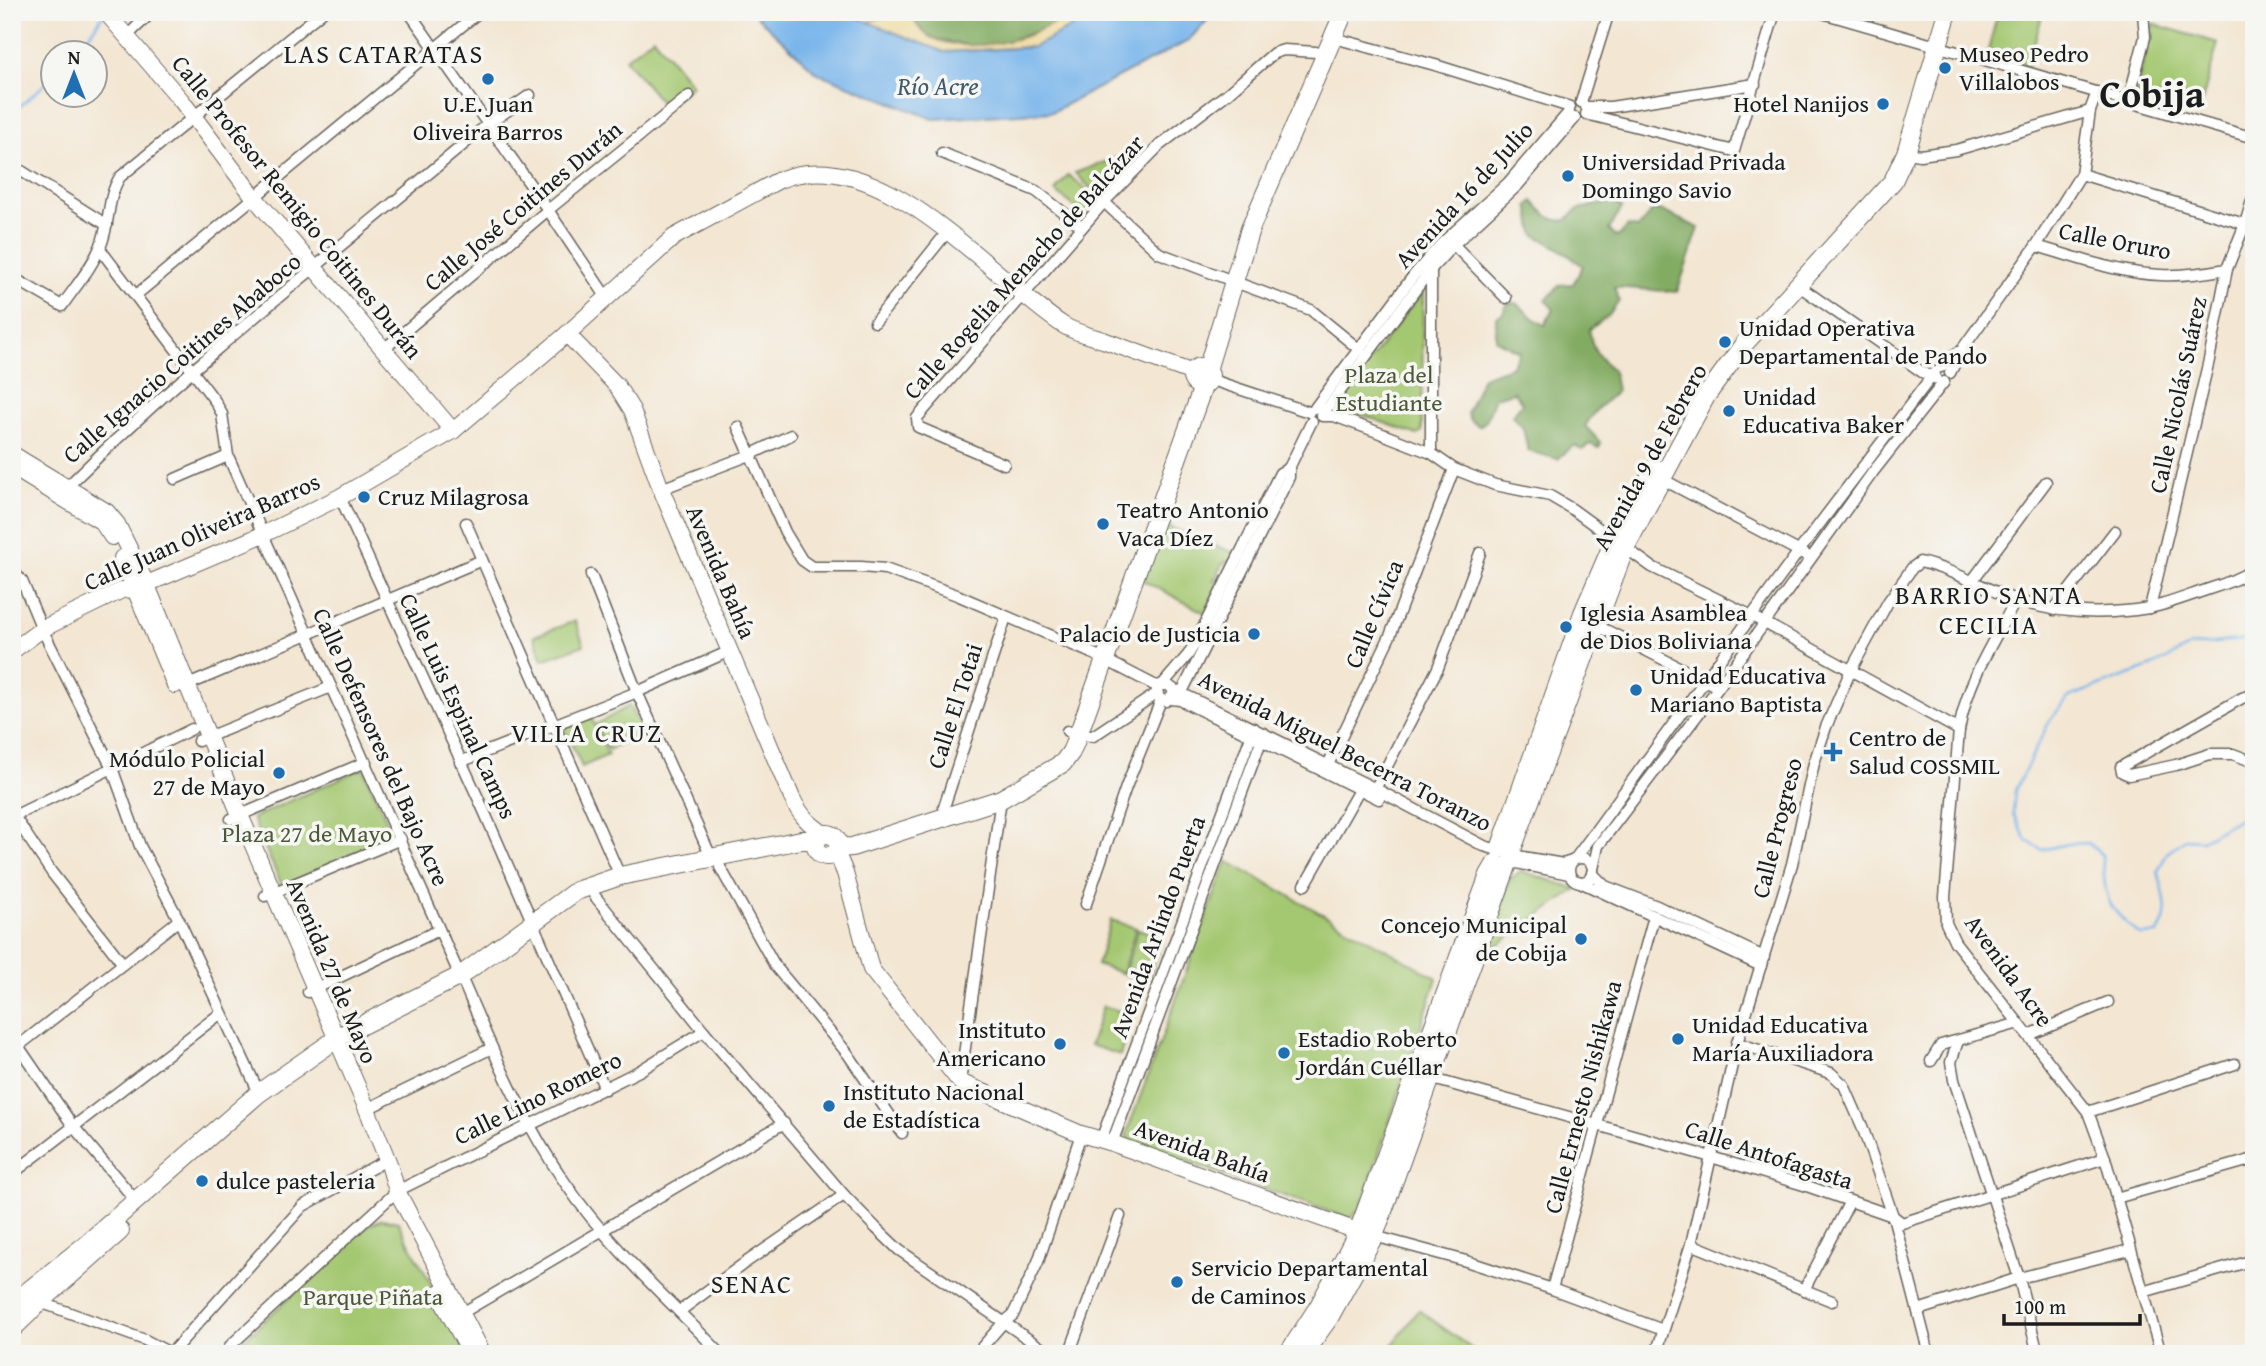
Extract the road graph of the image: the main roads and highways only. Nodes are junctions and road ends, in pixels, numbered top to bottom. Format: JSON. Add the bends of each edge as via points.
{"nodes":[{"id":1,"x":1333,"y":12,"type":"edge"},
{"id":2,"x":1344,"y":12,"type":"edge"},
{"id":3,"x":1938,"y":12,"type":"edge"},
{"id":4,"x":1948,"y":12,"type":"edge"},
{"id":5,"x":1932,"y":46,"type":"junction"},
{"id":6,"x":1230,"y":280,"type":"junction"},
{"id":7,"x":1794,"y":283,"type":"junction"},
{"id":8,"x":1620,"y":545,"type":"junction"},
{"id":9,"x":1072,"y":733,"type":"junction"},
{"id":10,"x":828,"y":845,"type":"junction"},
{"id":11,"x":716,"y":863,"type":"junction"},
{"id":12,"x":534,"y":929,"type":"junction"},
{"id":13,"x":334,"y":1045,"type":"junction"},
{"id":14,"x":1366,"y":1234,"type":"junction"},
{"id":15,"x":30,"y":1300,"type":"edge"},
{"id":16,"x":12,"y":1329,"type":"edge"},
{"id":17,"x":1288,"y":1354,"type":"edge"},
{"id":18,"x":1303,"y":1354,"type":"edge"}],
"edges":[{"from":1,"to":6,"type":"main road","via":[[1244,220]]},
{"from":2,"to":6,"type":"main road"},
{"from":3,"to":5,"type":"main road","name":"Avenida 9 de Febrero"},
{"from":4,"to":5,"type":"main road","name":"Avenida 9 de Febrero"},
{"from":5,"to":7,"type":"main road","name":"Avenida 9 de Febrero","via":[[1893,181]]},
{"from":6,"to":9,"type":"main road"},
{"from":7,"to":8,"type":"main road","name":"Avenida 9 de Febrero","via":[[1706,396],[1662,480]]},
{"from":7,"to":8,"type":"main road","name":"Avenida 9 de Febrero","via":[[1737,341],[1698,391]]},
{"from":8,"to":14,"type":"main road","name":"Avenida 9 de Febrero"},
{"from":9,"to":10,"type":"main road","via":[[1049,759],[1020,778]]},
{"from":9,"to":10,"type":"main road","via":[[1071,752],[1063,763],[1001,799],[852,847]]},
{"from":10,"to":11,"type":"main road"},
{"from":11,"to":12,"type":"main road","via":[[594,895]]},
{"from":11,"to":12,"type":"main road","via":[[620,876],[576,891]]},
{"from":12,"to":13,"type":"main road","via":[[462,981]]},
{"from":13,"to":15,"type":"main road"},
{"from":13,"to":15,"type":"main road","via":[[259,1093]]},
{"from":14,"to":17,"type":"main road","name":"Avenida 9 de Febrero"},
{"from":14,"to":18,"type":"main road","name":"Avenida 9 de Febrero","via":[[1329,1318]]},
{"from":15,"to":16,"type":"main road"}]}
